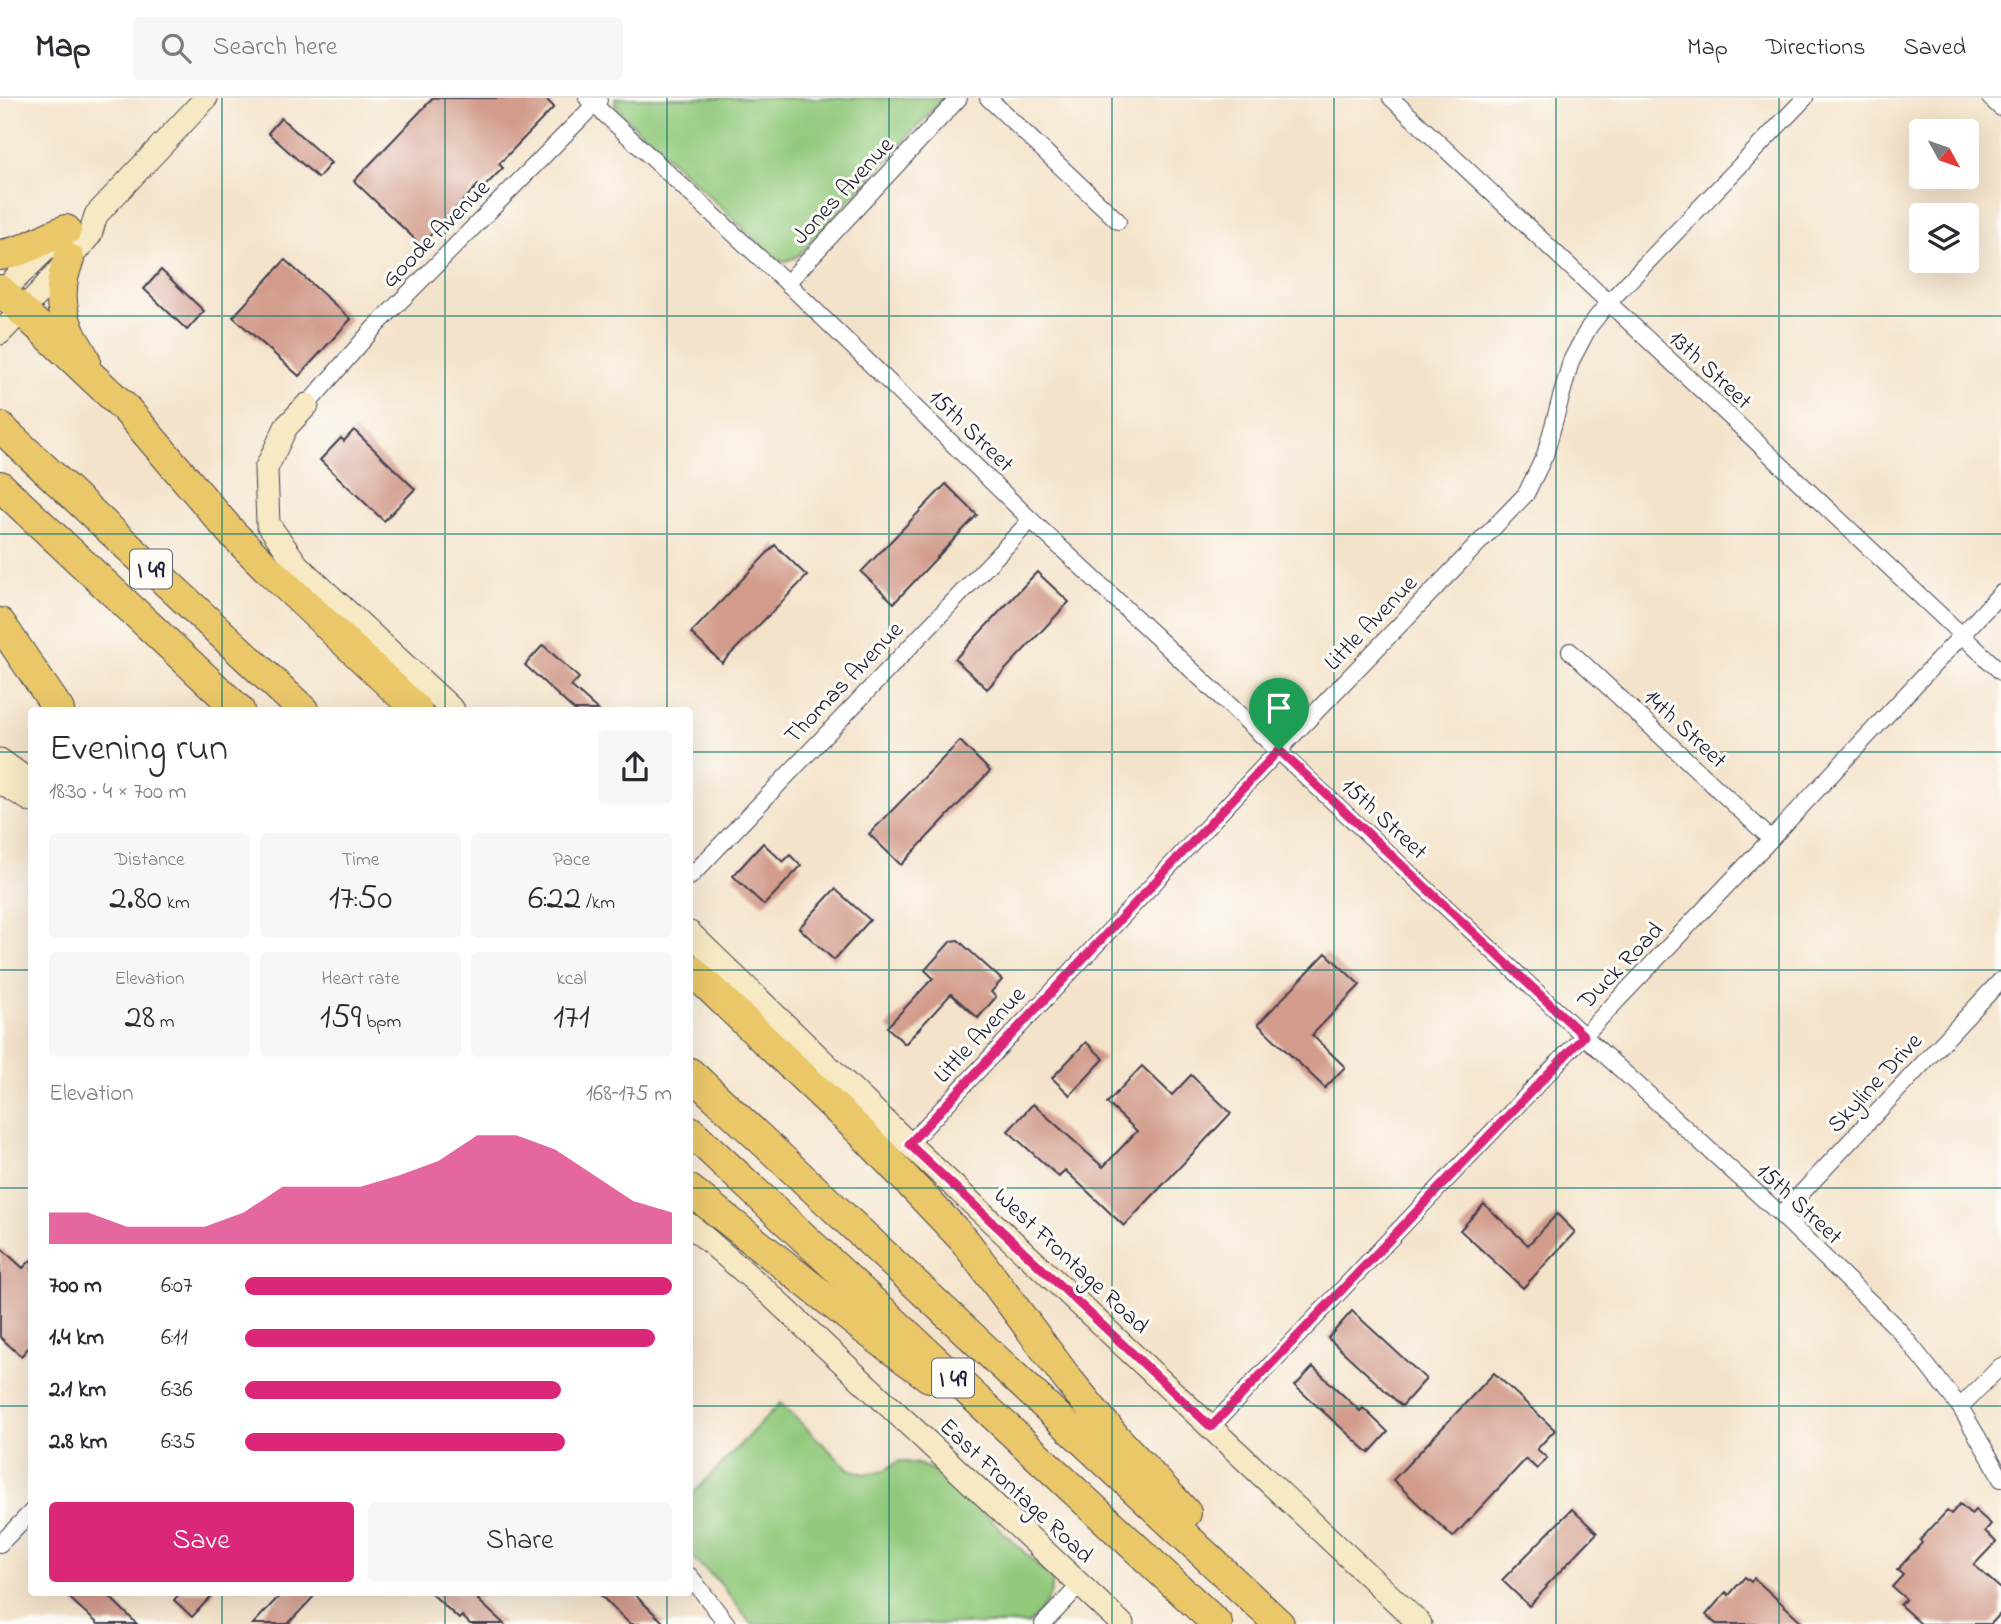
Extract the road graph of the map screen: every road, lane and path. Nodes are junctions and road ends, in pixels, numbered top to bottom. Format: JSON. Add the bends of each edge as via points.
{"nodes":[{"id":1,"x":206,"y":98,"type":"edge"},
{"id":2,"x":959,"y":98,"type":"edge"},
{"id":3,"x":989,"y":98,"type":"edge"},
{"id":4,"x":1391,"y":98,"type":"edge"},
{"id":5,"x":1805,"y":98,"type":"edge"},
{"id":6,"x":1990,"y":98,"type":"edge"},
{"id":7,"x":594,"y":100,"type":"edge"},
{"id":8,"x":2001,"y":108,"type":"edge"},
{"id":9,"x":1118,"y":221,"type":"dead end"},
{"id":10,"x":67,"y":244,"type":"junction"},
{"id":11,"x":0,"y":255,"type":"edge"},
{"id":12,"x":788,"y":283,"type":"junction"},
{"id":13,"x":1608,"y":303,"type":"junction"},
{"id":14,"x":4,"y":308,"type":"edge"},
{"id":15,"x":89,"y":374,"type":"junction"},
{"id":16,"x":307,"y":405,"type":"joint"},
{"id":17,"x":0,"y":427,"type":"edge"},
{"id":18,"x":0,"y":486,"type":"edge"},
{"id":19,"x":1031,"y":520,"type":"junction"},
{"id":20,"x":2001,"y":593,"type":"edge"},
{"id":21,"x":0,"y":623,"type":"edge"},
{"id":22,"x":1962,"y":635,"type":"junction"},
{"id":23,"x":1570,"y":651,"type":"dead end"},
{"id":24,"x":2001,"y":672,"type":"edge"},
{"id":25,"x":57,"y":707,"type":"edge"},
{"id":26,"x":236,"y":707,"type":"edge"},
{"id":27,"x":300,"y":707,"type":"edge"},
{"id":28,"x":414,"y":707,"type":"edge"},
{"id":29,"x":450,"y":707,"type":"edge"},
{"id":30,"x":1279,"y":750,"type":"junction"},
{"id":31,"x":0,"y":760,"type":"edge"},
{"id":32,"x":28,"y":780,"type":"edge"},
{"id":33,"x":0,"y":782,"type":"edge"},
{"id":34,"x":28,"y":799,"type":"edge"},
{"id":35,"x":1771,"y":839,"type":"junction"},
{"id":36,"x":693,"y":874,"type":"edge"},
{"id":37,"x":693,"y":936,"type":"edge"},
{"id":38,"x":693,"y":972,"type":"edge"},
{"id":39,"x":2001,"y":980,"type":"edge"},
{"id":40,"x":1584,"y":1036,"type":"junction"},
{"id":41,"x":693,"y":1076,"type":"edge"},
{"id":42,"x":693,"y":1134,"type":"edge"},
{"id":43,"x":909,"y":1144,"type":"junction"},
{"id":44,"x":693,"y":1192,"type":"edge"},
{"id":45,"x":1781,"y":1215,"type":"junction"},
{"id":46,"x":693,"y":1228,"type":"edge"},
{"id":47,"x":2001,"y":1366,"type":"edge"},
{"id":48,"x":1960,"y":1407,"type":"junction"},
{"id":49,"x":1211,"y":1427,"type":"junction"},
{"id":50,"x":1010,"y":1431,"type":"junction"},
{"id":51,"x":2001,"y":1479,"type":"edge"},
{"id":52,"x":28,"y":1515,"type":"edge"},
{"id":53,"x":0,"y":1544,"type":"edge"},
{"id":54,"x":1212,"y":1562,"type":"junction"},
{"id":55,"x":693,"y":1580,"type":"edge"},
{"id":56,"x":1080,"y":1585,"type":"junction"},
{"id":57,"x":727,"y":1624,"type":"edge"},
{"id":58,"x":1042,"y":1624,"type":"edge"},
{"id":59,"x":1122,"y":1624,"type":"edge"},
{"id":60,"x":1217,"y":1624,"type":"edge"},
{"id":61,"x":1279,"y":1624,"type":"edge"},
{"id":62,"x":1420,"y":1624,"type":"edge"}],
"edges":[{"from":1,"to":10,"type":"street","via":[[96,215],[90,235]]},
{"from":2,"to":12,"type":"street","name":"Jones Avenue"},
{"from":3,"to":9,"type":"street"},
{"from":4,"to":13,"type":"street","name":"13th Street"},
{"from":5,"to":13,"type":"street","name":"Little Avenue"},
{"from":6,"to":8,"type":"street"},
{"from":7,"to":12,"type":"street","name":"15th Street"},
{"from":7,"to":16,"type":"street","name":"Goode Avenue","via":[[374,328]]},
{"from":10,"to":11,"type":"highway","via":[[49,236],[29,248]]},
{"from":10,"to":14,"type":"street"},
{"from":10,"to":15,"type":"highway","via":[[62,309]]},
{"from":12,"to":19,"type":"street","name":"15th Street"},
{"from":13,"to":22,"type":"street","name":"13th Street"},
{"from":13,"to":30,"type":"street","name":"Little Avenue","via":[[1571,361],[1545,455],[1526,494]]},
{"from":14,"to":15,"type":"highway"},
{"from":15,"to":28,"type":"highway","via":[[146,430],[231,532]]},
{"from":16,"to":29,"type":"street","via":[[286,427],[266,469],[268,524],[298,566]]},
{"from":17,"to":27,"type":"highway","number":"I 49"},
{"from":18,"to":26,"type":"highway","number":"I 49"},
{"from":19,"to":30,"type":"street","name":"15th Street"},
{"from":19,"to":36,"type":"street","name":"Thomas Avenue"},
{"from":20,"to":22,"type":"street","name":"Duck Road"},
{"from":21,"to":25,"type":"highway"},
{"from":22,"to":24,"type":"street","name":"13th Street"},
{"from":22,"to":35,"type":"street","name":"Duck Road"},
{"from":23,"to":35,"type":"street","name":"14th Street"},
{"from":30,"to":40,"type":"street","name":"15th Street"},
{"from":30,"to":43,"type":"street","name":"Little Avenue"},
{"from":31,"to":32,"type":"street"},
{"from":33,"to":34,"type":"street"},
{"from":35,"to":40,"type":"street","name":"Duck Road"},
{"from":37,"to":43,"type":"street","name":"West Frontage Road"},
{"from":38,"to":54,"type":"highway","via":[[863,1133],[964,1240],[1069,1381],[1199,1527]]},
{"from":39,"to":45,"type":"street","name":"Skyline Drive"},
{"from":40,"to":45,"type":"street","name":"15th Street"},
{"from":40,"to":49,"type":"street","name":"Duck Road"},
{"from":41,"to":54,"type":"highway","number":"I 49"},
{"from":42,"to":50,"type":"highway","number":"I 49"},
{"from":43,"to":49,"type":"street","name":"West Frontage Road"},
{"from":44,"to":50,"type":"highway","via":[[874,1336],[993,1425]]},
{"from":45,"to":48,"type":"street","name":"15th Street","via":[[1898,1329]]},
{"from":46,"to":56,"type":"street","name":"East Frontage Road"},
{"from":47,"to":48,"type":"street"},
{"from":48,"to":51,"type":"street","name":"15th Street"},
{"from":49,"to":62,"type":"street","name":"West Frontage Road"},
{"from":50,"to":60,"type":"highway","number":"I 49"},
{"from":52,"to":53,"type":"street"},
{"from":54,"to":61,"type":"highway","number":"I 49"},
{"from":55,"to":57,"type":"street"},
{"from":56,"to":58,"type":"street"},
{"from":56,"to":59,"type":"street","name":"East Frontage Road"}]}
